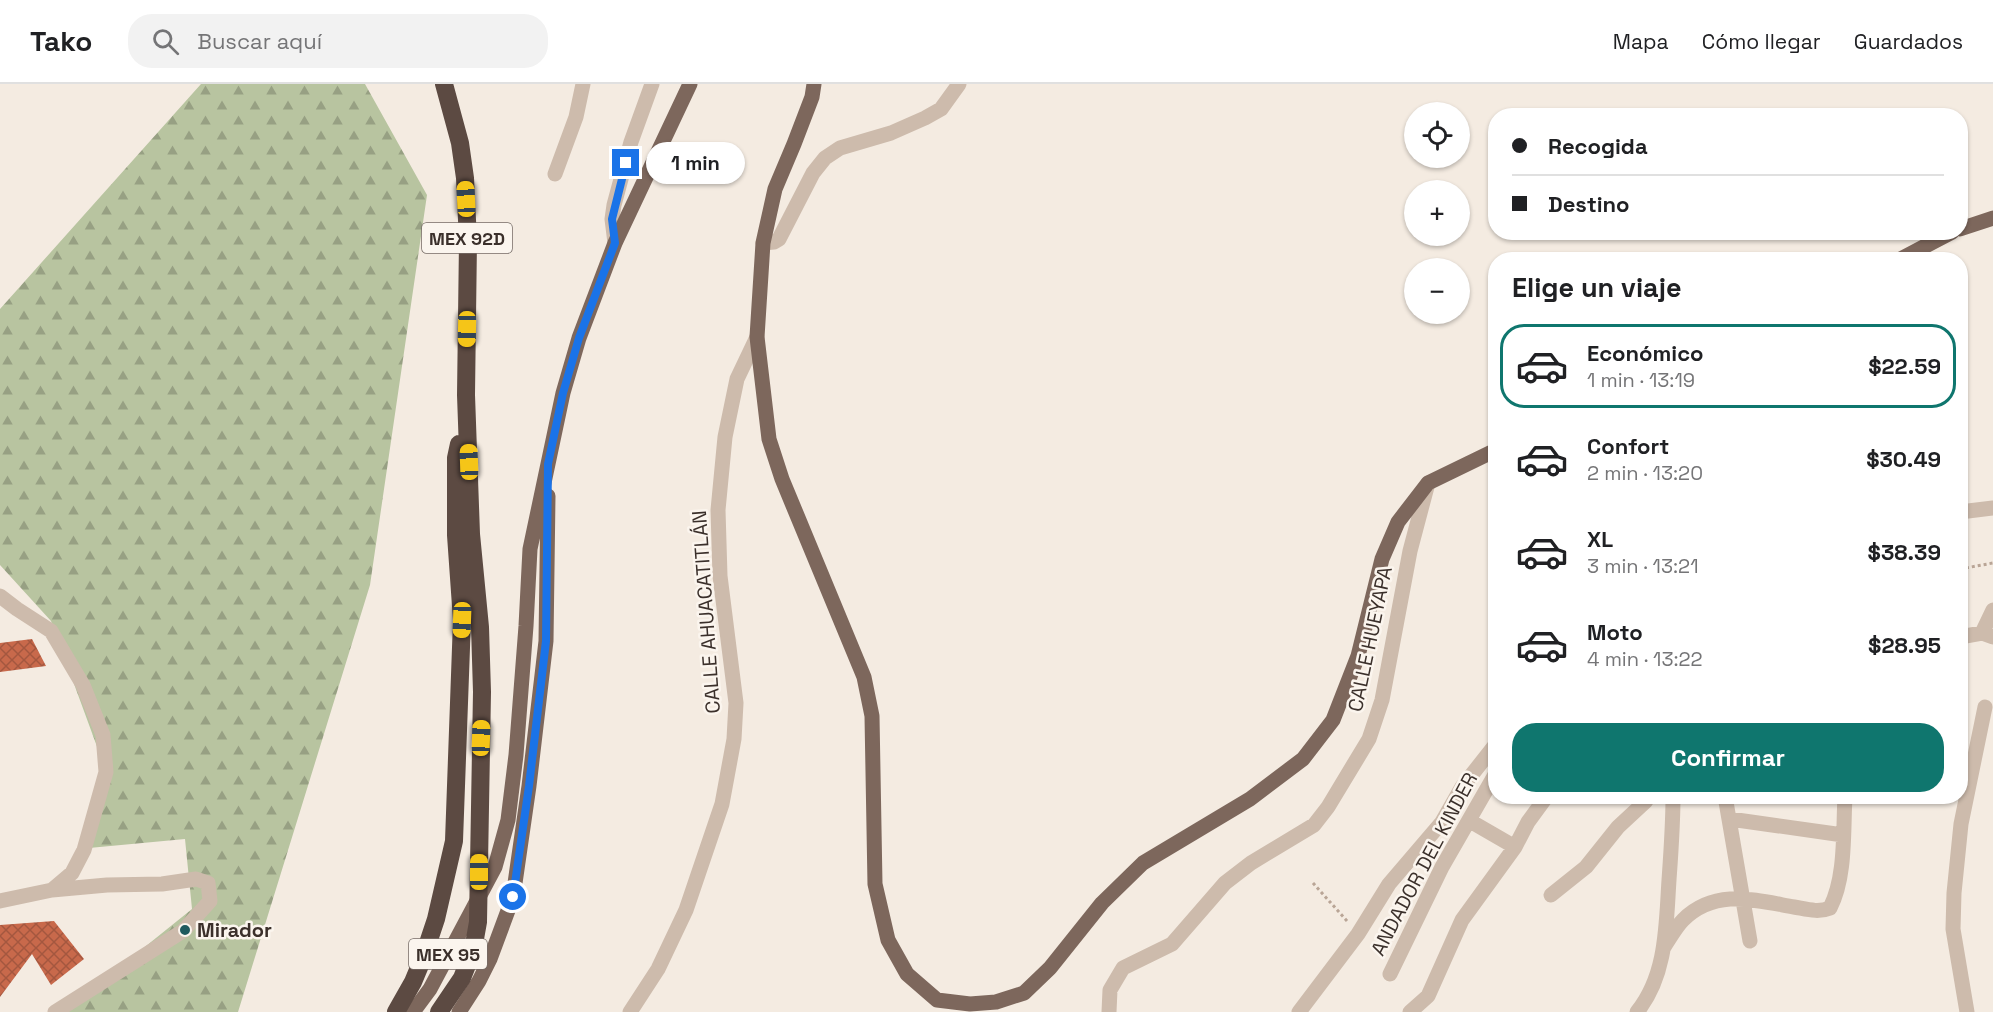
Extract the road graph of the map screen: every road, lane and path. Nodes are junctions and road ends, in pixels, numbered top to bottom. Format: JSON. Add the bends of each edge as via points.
{"nodes":[{"id":1,"x":444,"y":84,"type":"edge"},
{"id":2,"x":583,"y":84,"type":"edge"},
{"id":3,"x":652,"y":84,"type":"edge"},
{"id":4,"x":690,"y":84,"type":"edge"},
{"id":5,"x":814,"y":84,"type":"edge"},
{"id":6,"x":958,"y":84,"type":"edge"},
{"id":7,"x":555,"y":174,"type":"dead end"},
{"id":8,"x":1993,"y":218,"type":"edge"},
{"id":9,"x":1968,"y":226,"type":"edge"},
{"id":10,"x":1937,"y":240,"type":"edge"},
{"id":11,"x":615,"y":243,"type":"junction"},
{"id":12,"x":763,"y":243,"type":"junction"},
{"id":13,"x":1914,"y":252,"type":"edge"},
{"id":14,"x":757,"y":337,"type":"junction"},
{"id":15,"x":466,"y":395,"type":"junction"},
{"id":16,"x":1488,"y":454,"type":"edge"},
{"id":17,"x":548,"y":464,"type":"junction"},
{"id":18,"x":1428,"y":483,"type":"junction"},
{"id":19,"x":1993,"y":508,"type":"edge"},
{"id":20,"x":1968,"y":511,"type":"edge"},
{"id":21,"x":1993,"y":563,"type":"edge"},
{"id":22,"x":1968,"y":568,"type":"edge"},
{"id":23,"x":0,"y":596,"type":"edge"},
{"id":24,"x":1993,"y":610,"type":"edge"},
{"id":25,"x":1988,"y":635,"type":"edge"},
{"id":26,"x":1968,"y":636,"type":"edge"},
{"id":27,"x":1985,"y":707,"type":"dead end"},
{"id":28,"x":1488,"y":754,"type":"edge"},
{"id":29,"x":1488,"y":788,"type":"edge"},
{"id":30,"x":1968,"y":790,"type":"edge"},
{"id":31,"x":1540,"y":804,"type":"edge"},
{"id":32,"x":1639,"y":804,"type":"edge"},
{"id":33,"x":1673,"y":804,"type":"edge"},
{"id":34,"x":1727,"y":804,"type":"edge"},
{"id":35,"x":1845,"y":804,"type":"edge"},
{"id":36,"x":1965,"y":804,"type":"edge"},
{"id":37,"x":1730,"y":819,"type":"junction"},
{"id":38,"x":1470,"y":821,"type":"junction"},
{"id":39,"x":1843,"y":835,"type":"junction"},
{"id":40,"x":1515,"y":847,"type":"junction"},
{"id":41,"x":1313,"y":883,"type":"dead end"},
{"id":42,"x":52,"y":890,"type":"junction"},
{"id":43,"x":479,"y":894,"type":"junction"},
{"id":44,"x":1551,"y":895,"type":"dead end"},
{"id":45,"x":1744,"y":898,"type":"junction"},
{"id":46,"x":0,"y":901,"type":"edge"},
{"id":47,"x":1358,"y":934,"type":"junction"},
{"id":48,"x":1750,"y":941,"type":"dead end"},
{"id":49,"x":1664,"y":947,"type":"junction"},
{"id":50,"x":1390,"y":974,"type":"dead end"},
{"id":51,"x":1428,"y":996,"type":"junction"},
{"id":52,"x":55,"y":1012,"type":"edge"},
{"id":53,"x":396,"y":1012,"type":"edge"},
{"id":54,"x":413,"y":1012,"type":"edge"},
{"id":55,"x":439,"y":1012,"type":"edge"},
{"id":56,"x":459,"y":1012,"type":"edge"},
{"id":57,"x":630,"y":1012,"type":"edge"},
{"id":58,"x":1109,"y":1012,"type":"edge"},
{"id":59,"x":1299,"y":1012,"type":"edge"},
{"id":60,"x":1410,"y":1012,"type":"edge"},
{"id":61,"x":1429,"y":1012,"type":"edge"},
{"id":62,"x":1637,"y":1012,"type":"edge"},
{"id":63,"x":1967,"y":1012,"type":"edge"}],
"edges":[{"from":1,"to":15,"type":"highway","number":"MEX 92D","via":[[465,178]]},
{"from":2,"to":7,"type":"street","via":[[576,117]]},
{"from":3,"to":11,"type":"street","via":[[614,205]]},
{"from":4,"to":11,"type":"main road","number":"MEX 95"},
{"from":5,"to":12,"type":"main road","via":[[775,189]]},
{"from":6,"to":12,"type":"street","via":[[941,109],[925,118],[840,148],[825,158],[813,173],[779,239]]},
{"from":8,"to":9,"type":"main road"},
{"from":10,"to":13,"type":"main road"},
{"from":11,"to":17,"type":"main road","number":"MEX 95","via":[[579,338]]},
{"from":12,"to":14,"type":"main road"},
{"from":14,"to":18,"type":"main road","via":[[769,439],[864,677],[872,716],[874,884],[888,940],[907,974],[937,1000],[996,1002],[1024,993],[1050,968],[1102,903],[1143,863],[1250,799],[1303,759],[1333,720],[1358,656],[1382,559],[1398,522]]},
{"from":14,"to":57,"type":"street","name":"CALLE AHUACATITLÁN","via":[[737,379],[718,510],[720,576],[736,703],[722,804],[686,910],[658,969]]},
{"from":15,"to":43,"type":"highway","number":"MEX 92D","via":[[482,692]]},
{"from":15,"to":53,"type":"highway","number":"MEX 92D","via":[[456,458],[462,620],[454,841],[423,958]]},
{"from":16,"to":18,"type":"main road"},
{"from":17,"to":43,"type":"main road","number":"MEX 95","via":[[530,549],[508,820],[495,867]]},
{"from":17,"to":56,"type":"main road","number":"MEX 95","via":[[546,641],[513,897],[490,959]]},
{"from":18,"to":58,"type":"street","name":"CALLE HUEYAPA","via":[[1410,551],[1382,700],[1369,738],[1352,768],[1314,825],[1225,883],[1172,944],[1123,968],[1110,990]]},
{"from":19,"to":20,"type":"street"},
{"from":21,"to":22,"type":"path"},
{"from":23,"to":42,"type":"street","via":[[51,631],[83,685],[103,735],[106,772],[84,850],[72,873]]},
{"from":24,"to":25,"type":"street"},
{"from":25,"to":26,"type":"street"},
{"from":27,"to":30,"type":"street"},
{"from":28,"to":47,"type":"street","via":[[1462,787],[1442,822],[1389,884]]},
{"from":29,"to":38,"type":"street","name":"ANDADOR DEL KINDER"},
{"from":31,"to":40,"type":"street"},
{"from":32,"to":44,"type":"street","via":[[1586,867]]},
{"from":33,"to":49,"type":"street"},
{"from":34,"to":37,"type":"street"},
{"from":35,"to":39,"type":"street"},
{"from":36,"to":63,"type":"street","via":[[1953,929]]},
{"from":37,"to":39,"type":"street"},
{"from":37,"to":45,"type":"street"},
{"from":38,"to":40,"type":"street"},
{"from":38,"to":50,"type":"street","name":"ANDADOR DEL KINDER","via":[[1442,867]]},
{"from":39,"to":45,"type":"street","via":[[1844,850],[1830,909],[1817,911]]},
{"from":40,"to":51,"type":"street","via":[[1462,920]]},
{"from":41,"to":47,"type":"path"},
{"from":42,"to":46,"type":"street"},
{"from":42,"to":52,"type":"street","via":[[196,879],[208,883],[210,901],[183,931]]},
{"from":43,"to":54,"type":"main road","number":"MEX 95","via":[[430,989]]},
{"from":43,"to":55,"type":"highway","number":"MEX 92D","via":[[473,950],[462,978]]},
{"from":45,"to":48,"type":"street"},
{"from":45,"to":49,"type":"street","via":[[1718,900],[1702,908],[1683,920]]},
{"from":47,"to":59,"type":"street"},
{"from":49,"to":62,"type":"street","via":[[1659,970]]},
{"from":51,"to":60,"type":"street"},
{"from":51,"to":61,"type":"street"}]}
